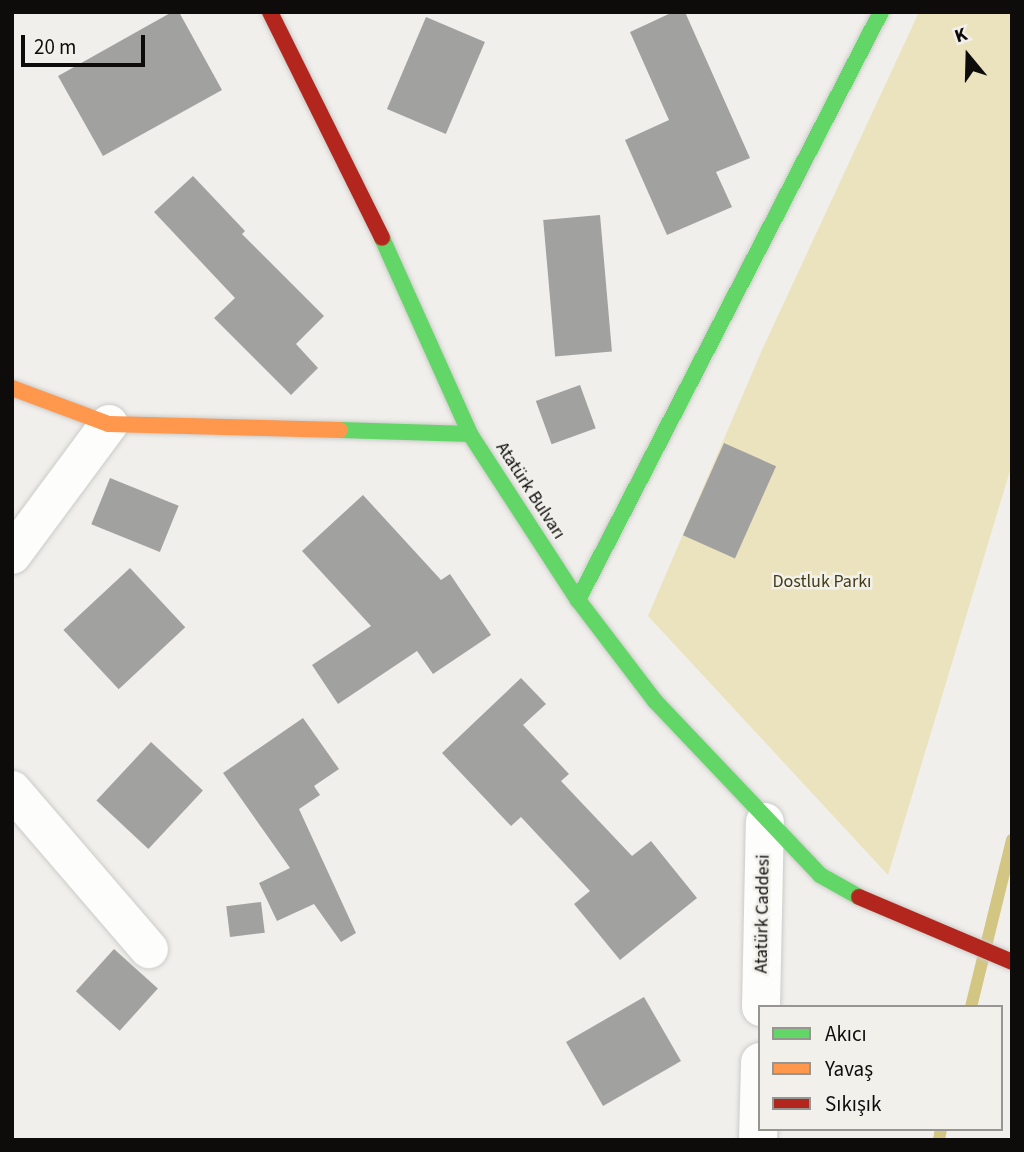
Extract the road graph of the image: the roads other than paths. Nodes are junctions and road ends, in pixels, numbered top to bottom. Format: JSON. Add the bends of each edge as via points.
{"nodes":[{"id":1,"x":270,"y":12,"type":"edge"},
{"id":2,"x":881,"y":12,"type":"edge"},
{"id":3,"x":12,"y":388,"type":"edge"},
{"id":4,"x":109,"y":424,"type":"junction"},
{"id":5,"x":470,"y":434,"type":"junction"},
{"id":6,"x":12,"y":555,"type":"edge"},
{"id":7,"x":578,"y":600,"type":"junction"},
{"id":8,"x":12,"y":790,"type":"edge"},
{"id":9,"x":765,"y":822,"type":"junction"},
{"id":10,"x":149,"y":949,"type":"dead end"},
{"id":11,"x":1012,"y":962,"type":"edge"},
{"id":12,"x":761,"y":1005,"type":"edge"}],
"edges":[{"from":1,"to":5,"type":"main road","name":"Atatürk Bulvarı","via":[[370,211]]},
{"from":2,"to":7,"type":"main road"},
{"from":3,"to":4,"type":"main road"},
{"from":4,"to":5,"type":"main road"},
{"from":4,"to":6,"type":"street"},
{"from":5,"to":7,"type":"main road","name":"Atatürk Bulvarı"},
{"from":7,"to":9,"type":"main road","name":"Atatürk Bulvarı","via":[[655,701]]},
{"from":8,"to":10,"type":"street"},
{"from":9,"to":11,"type":"main road","name":"Atatürk Bulvarı","via":[[820,875],[875,906]]},
{"from":9,"to":12,"type":"street","name":"Atatürk Caddesi"}]}
